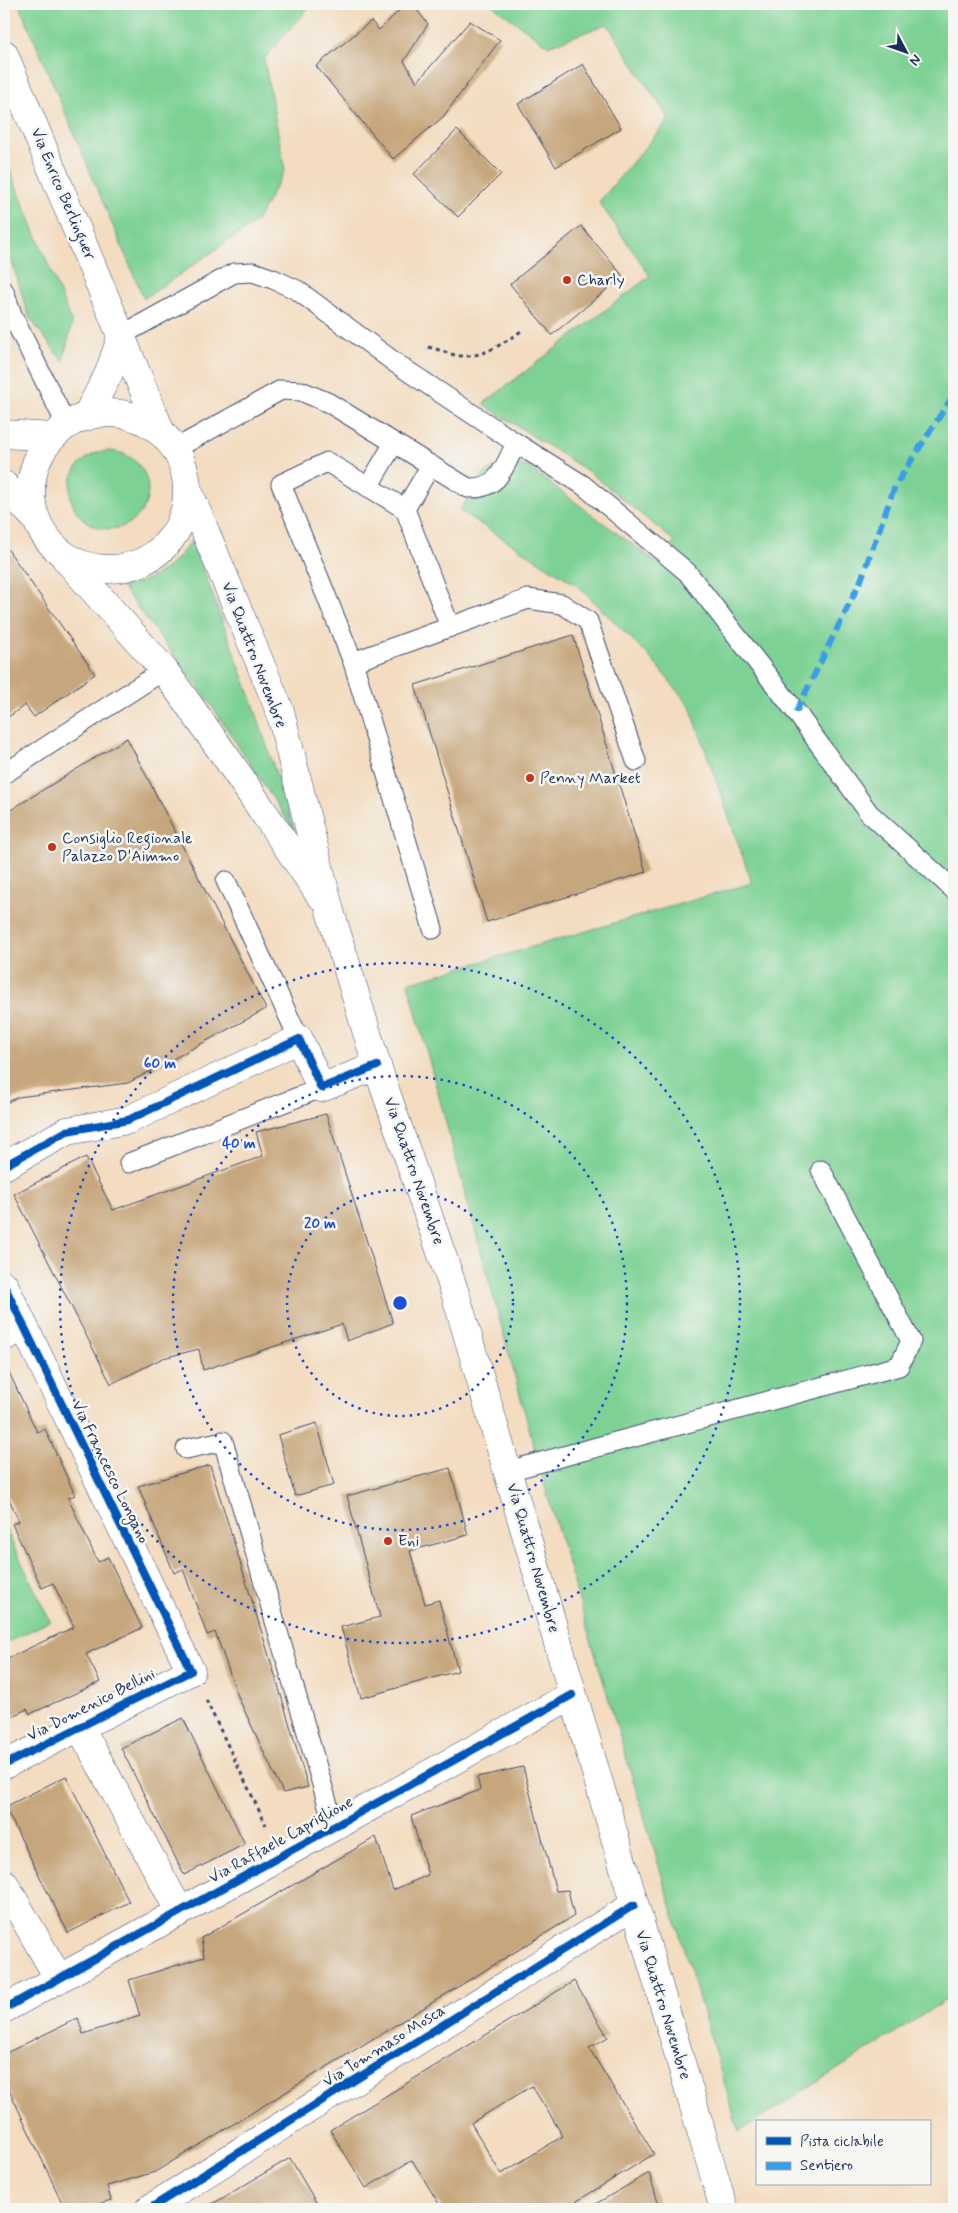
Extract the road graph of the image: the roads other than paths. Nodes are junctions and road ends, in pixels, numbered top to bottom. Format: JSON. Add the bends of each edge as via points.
{"nodes":[{"id":1,"x":4,"y":54,"type":"edge"},
{"id":2,"x":4,"y":291,"type":"edge"},
{"id":3,"x":122,"y":335,"type":"junction"},
{"id":4,"x":69,"y":427,"type":"junction"},
{"id":5,"x":4,"y":434,"type":"edge"},
{"id":6,"x":168,"y":440,"type":"junction"},
{"id":7,"x":394,"y":443,"type":"junction"},
{"id":8,"x":516,"y":444,"type":"junction"},
{"id":9,"x":431,"y":465,"type":"junction"},
{"id":10,"x":368,"y":487,"type":"junction"},
{"id":11,"x":188,"y":490,"type":"junction"},
{"id":12,"x":6,"y":492,"type":"edge"},
{"id":13,"x":405,"y":509,"type":"junction"},
{"id":14,"x":36,"y":519,"type":"junction"},
{"id":15,"x":63,"y":555,"type":"junction"},
{"id":16,"x":450,"y":627,"type":"junction"},
{"id":17,"x":353,"y":662,"type":"junction"},
{"id":18,"x":164,"y":670,"type":"junction"},
{"id":19,"x":636,"y":761,"type":"dead end"},
{"id":20,"x":4,"y":774,"type":"edge"},
{"id":21,"x":226,"y":881,"type":"dead end"},
{"id":22,"x":954,"y":890,"type":"edge"},
{"id":23,"x":330,"y":911,"type":"junction"},
{"id":24,"x":433,"y":929,"type":"dead end"},
{"id":25,"x":299,"y":1039,"type":"junction"},
{"id":26,"x":378,"y":1066,"type":"junction"},
{"id":27,"x":321,"y":1088,"type":"junction"},
{"id":28,"x":129,"y":1163,"type":"dead end"},
{"id":29,"x":4,"y":1166,"type":"edge"},
{"id":30,"x":821,"y":1170,"type":"dead end"},
{"id":31,"x":4,"y":1285,"type":"edge"},
{"id":32,"x":14,"y":1332,"type":"edge"},
{"id":33,"x":186,"y":1449,"type":"dead end"},
{"id":34,"x":508,"y":1471,"type":"junction"},
{"id":35,"x":191,"y":1670,"type":"joint"},
{"id":36,"x":572,"y":1695,"type":"junction"},
{"id":37,"x":80,"y":1727,"type":"junction"},
{"id":38,"x":4,"y":1765,"type":"edge"},
{"id":39,"x":334,"y":1826,"type":"junction"},
{"id":40,"x":4,"y":1883,"type":"edge"},
{"id":41,"x":634,"y":1905,"type":"junction"},
{"id":42,"x":180,"y":1912,"type":"junction"},
{"id":43,"x":59,"y":1979,"type":"junction"},
{"id":44,"x":4,"y":2009,"type":"edge"},
{"id":45,"x":149,"y":2209,"type":"edge"},
{"id":46,"x":724,"y":2209,"type":"edge"}],
"edges":[{"from":1,"to":3,"type":"main road","name":"Via Enrico Berlinguer"},
{"from":2,"to":4,"type":"lane","via":[[13,317]]},
{"from":3,"to":4,"type":"main road","via":[[109,373]]},
{"from":3,"to":6,"type":"main road","name":"Via Enrico Berlinguer"},
{"from":3,"to":8,"type":"lane","via":[[234,273],[253,272],[297,290],[397,364]]},
{"from":4,"to":5,"type":"main road"},
{"from":4,"to":6,"type":"main road","via":[[106,413],[125,415],[144,421]]},
{"from":4,"to":14,"type":"main road","via":[[37,462],[31,490]]},
{"from":6,"to":7,"type":"lane","via":[[281,390],[301,391],[328,403]]},
{"from":6,"to":11,"type":"main road","via":[[184,468]]},
{"from":7,"to":9,"type":"lane"},
{"from":7,"to":10,"type":"lane"},
{"from":8,"to":9,"type":"lane","via":[[493,483],[480,489],[468,488]]},
{"from":8,"to":22,"type":"lane","via":[[583,485],[687,572],[796,712],[869,813]]},
{"from":9,"to":13,"type":"lane"},
{"from":10,"to":13,"type":"lane"},
{"from":10,"to":17,"type":"lane","via":[[327,462],[281,484]]},
{"from":11,"to":15,"type":"main road","via":[[180,524],[160,551],[121,568],[95,569]]},
{"from":11,"to":23,"type":"main road","name":"Via Quattro Novembre","via":[[280,711]]},
{"from":12,"to":14,"type":"main road"},
{"from":13,"to":16,"type":"lane"},
{"from":14,"to":15,"type":"main road","via":[[47,539]]},
{"from":15,"to":18,"type":"main road","name":"Via Quattro Novembre"},
{"from":16,"to":17,"type":"lane"},
{"from":16,"to":19,"type":"lane","via":[[528,599],[562,604],[588,620]]},
{"from":17,"to":24,"type":"lane"},
{"from":18,"to":20,"type":"lane"},
{"from":18,"to":23,"type":"main road","name":"Via Quattro Novembre"},
{"from":21,"to":25,"type":"lane"},
{"from":23,"to":26,"type":"main road","name":"Via Quattro Novembre"},
{"from":25,"to":27,"type":"main road"},
{"from":25,"to":29,"type":"main road","via":[[128,1120],[67,1131]]},
{"from":26,"to":27,"type":"main road"},
{"from":26,"to":34,"type":"main road","name":"Via Quattro Novembre","via":[[456,1296]]},
{"from":27,"to":28,"type":"lane"},
{"from":30,"to":34,"type":"lane","via":[[911,1341],[899,1366]]},
{"from":31,"to":32,"type":"main road","name":"Via Francesco Longano"},
{"from":32,"to":35,"type":"main road","name":"Via Francesco Longano"},
{"from":33,"to":39,"type":"lane","via":[[223,1441]]},
{"from":34,"to":36,"type":"main road","name":"Via Quattro Novembre"},
{"from":35,"to":37,"type":"main road","name":"Via Domenico Bellini"},
{"from":36,"to":39,"type":"main road","name":"Via Raffaele Capriglione"},
{"from":36,"to":41,"type":"main road","name":"Via Quattro Novembre"},
{"from":37,"to":38,"type":"main road","name":"Via Domenico Bellini"},
{"from":37,"to":42,"type":"main road"},
{"from":39,"to":42,"type":"main road","name":"Via Raffaele Capriglione"},
{"from":40,"to":43,"type":"main road"},
{"from":41,"to":45,"type":"main road","name":"Via Tommaso Mosca"},
{"from":41,"to":46,"type":"main road","name":"Via Quattro Novembre"},
{"from":42,"to":43,"type":"main road","name":"Via Raffaele Capriglione"},
{"from":43,"to":44,"type":"main road","name":"Via Raffaele Capriglione"}]}
